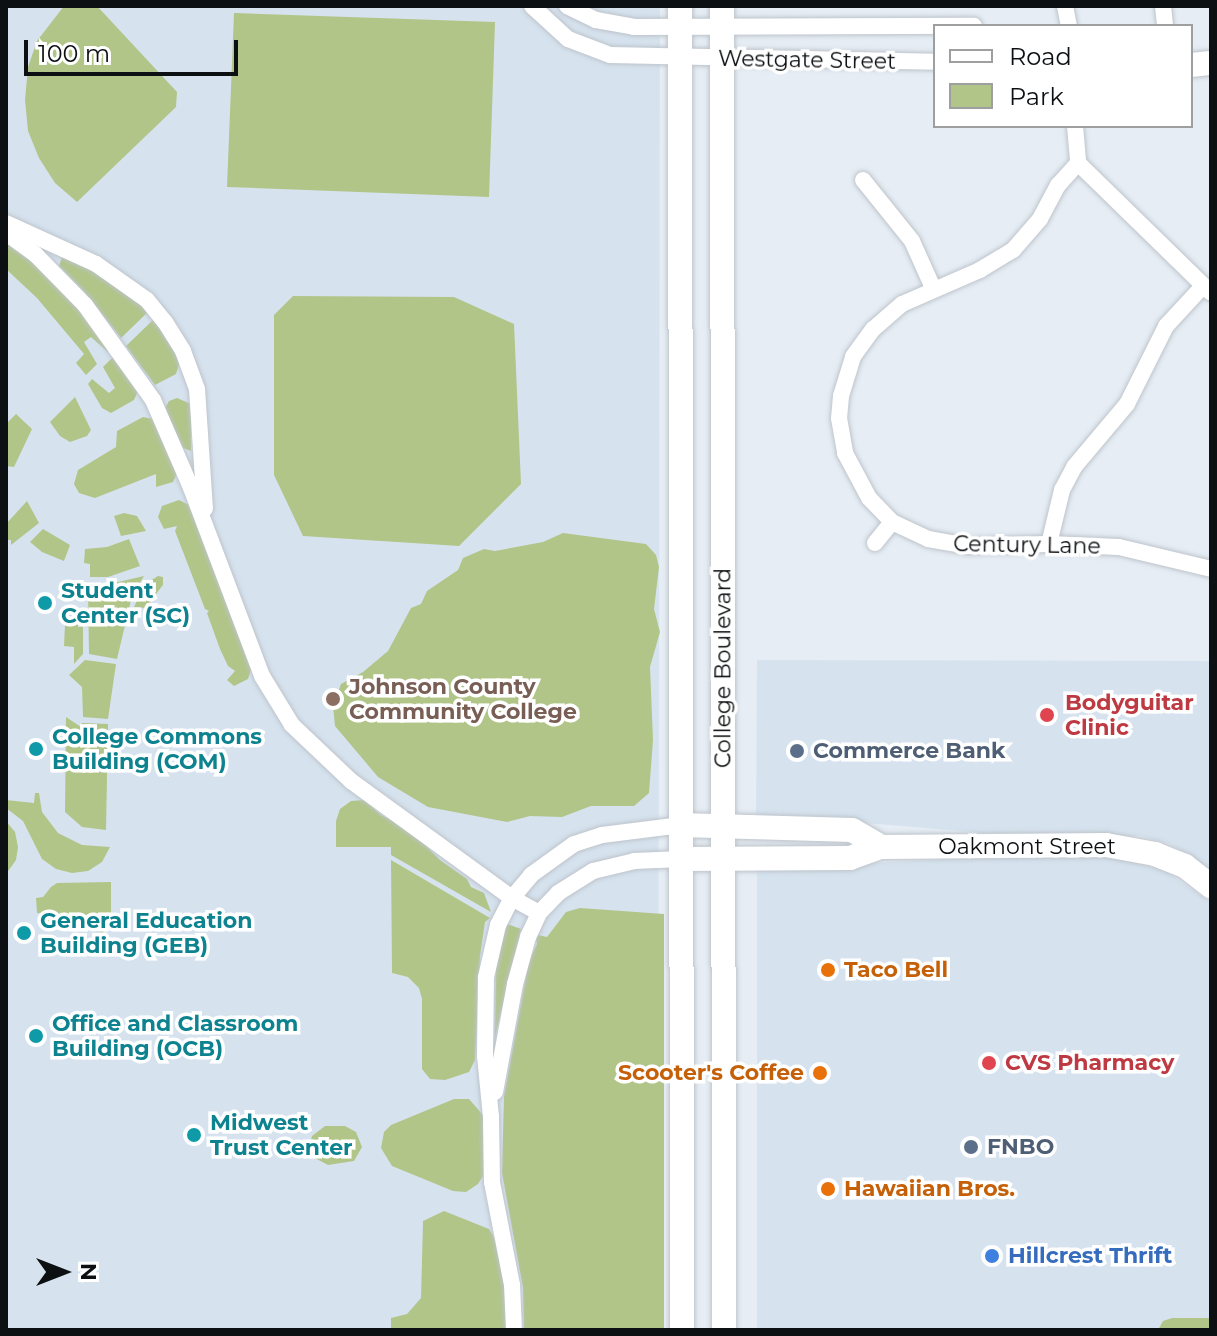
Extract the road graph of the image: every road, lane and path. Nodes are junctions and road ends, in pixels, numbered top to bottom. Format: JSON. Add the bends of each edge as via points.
{"nodes":[{"id":1,"x":532,"y":6,"type":"edge"},
{"id":2,"x":567,"y":6,"type":"edge"},
{"id":3,"x":680,"y":16,"type":"edge"},
{"id":4,"x":722,"y":16,"type":"edge"},
{"id":5,"x":933,"y":24,"type":"edge"},
{"id":6,"x":680,"y":58,"type":"junction"},
{"id":7,"x":723,"y":58,"type":"junction"},
{"id":8,"x":933,"y":62,"type":"edge"},
{"id":9,"x":1075,"y":128,"type":"edge"},
{"id":10,"x":1078,"y":163,"type":"junction"},
{"id":11,"x":863,"y":180,"type":"dead end"},
{"id":12,"x":6,"y":223,"type":"edge"},
{"id":13,"x":6,"y":233,"type":"edge"},
{"id":14,"x":933,"y":288,"type":"junction"},
{"id":15,"x":1207,"y":290,"type":"edge"},
{"id":16,"x":892,"y":522,"type":"junction"},
{"id":17,"x":208,"y":534,"type":"junction"},
{"id":18,"x":875,"y":543,"type":"dead end"},
{"id":19,"x":1049,"y":544,"type":"junction"},
{"id":20,"x":1211,"y":569,"type":"edge"},
{"id":21,"x":681,"y":825,"type":"junction"},
{"id":22,"x":723,"y":826,"type":"junction"},
{"id":23,"x":881,"y":847,"type":"junction"},
{"id":24,"x":681,"y":859,"type":"junction"},
{"id":25,"x":723,"y":859,"type":"junction"},
{"id":26,"x":1211,"y":886,"type":"edge"},
{"id":27,"x":512,"y":898,"type":"junction"},
{"id":28,"x":539,"y":913,"type":"junction"},
{"id":29,"x":491,"y":1117,"type":"junction"},
{"id":30,"x":514,"y":1330,"type":"edge"},
{"id":31,"x":682,"y":1330,"type":"edge"},
{"id":32,"x":724,"y":1330,"type":"edge"}],
"edges":[{"from":1,"to":6,"type":"street","name":"Westgate Street","via":[[568,39],[589,49]]},
{"from":2,"to":3,"type":"street","via":[[614,25]]},
{"from":3,"to":4,"type":"street"},
{"from":3,"to":6,"type":"main road","name":"College Boulevard"},
{"from":4,"to":5,"type":"street"},
{"from":4,"to":7,"type":"main road","name":"College Boulevard"},
{"from":6,"to":7,"type":"street","name":"Westgate Street"},
{"from":6,"to":21,"type":"main road","name":"College Boulevard"},
{"from":7,"to":8,"type":"street","name":"Westgate Street"},
{"from":7,"to":22,"type":"main road","name":"College Boulevard"},
{"from":9,"to":10,"type":"street"},
{"from":10,"to":14,"type":"street","name":"Century Lane","via":[[1013,250]]},
{"from":10,"to":15,"type":"street"},
{"from":11,"to":14,"type":"street","via":[[912,241]]},
{"from":12,"to":17,"type":"street","via":[[96,264],[147,300],[165,322],[197,389]]},
{"from":13,"to":17,"type":"street","via":[[62,280],[130,366],[158,410]]},
{"from":14,"to":16,"type":"street","name":"Century Lane","via":[[902,304],[873,329],[853,357],[841,396],[845,453],[869,498]]},
{"from":15,"to":19,"type":"street","via":[[1166,326],[1127,404],[1074,467],[1062,490]]},
{"from":16,"to":18,"type":"street"},
{"from":16,"to":19,"type":"street","name":"Century Lane","via":[[946,544]]},
{"from":17,"to":27,"type":"street","via":[[262,676],[292,725],[340,772]]},
{"from":19,"to":20,"type":"street","name":"Century Lane","via":[[1119,547]]},
{"from":21,"to":22,"type":"main road","name":"Oakmont Street"},
{"from":21,"to":24,"type":"main road","name":"College Boulevard"},
{"from":21,"to":27,"type":"street","via":[[574,844],[531,875]]},
{"from":22,"to":23,"type":"main road","name":"Oakmont Street","via":[[852,830]]},
{"from":22,"to":25,"type":"main road","name":"College Boulevard"},
{"from":23,"to":25,"type":"main road","name":"Oakmont Street","via":[[850,858]]},
{"from":23,"to":26,"type":"main road","name":"Oakmont Street","via":[[1106,845],[1169,859]]},
{"from":24,"to":25,"type":"main road","name":"Oakmont Street"},
{"from":24,"to":28,"type":"street","via":[[635,861],[593,871],[558,893]]},
{"from":24,"to":31,"type":"main road","name":"College Boulevard"},
{"from":25,"to":32,"type":"main road","name":"College Boulevard"},
{"from":27,"to":28,"type":"street"},
{"from":27,"to":29,"type":"street","via":[[494,937],[486,977]]},
{"from":28,"to":29,"type":"street","via":[[515,984]]},
{"from":29,"to":30,"type":"street","via":[[492,1182],[512,1285]]}]}
